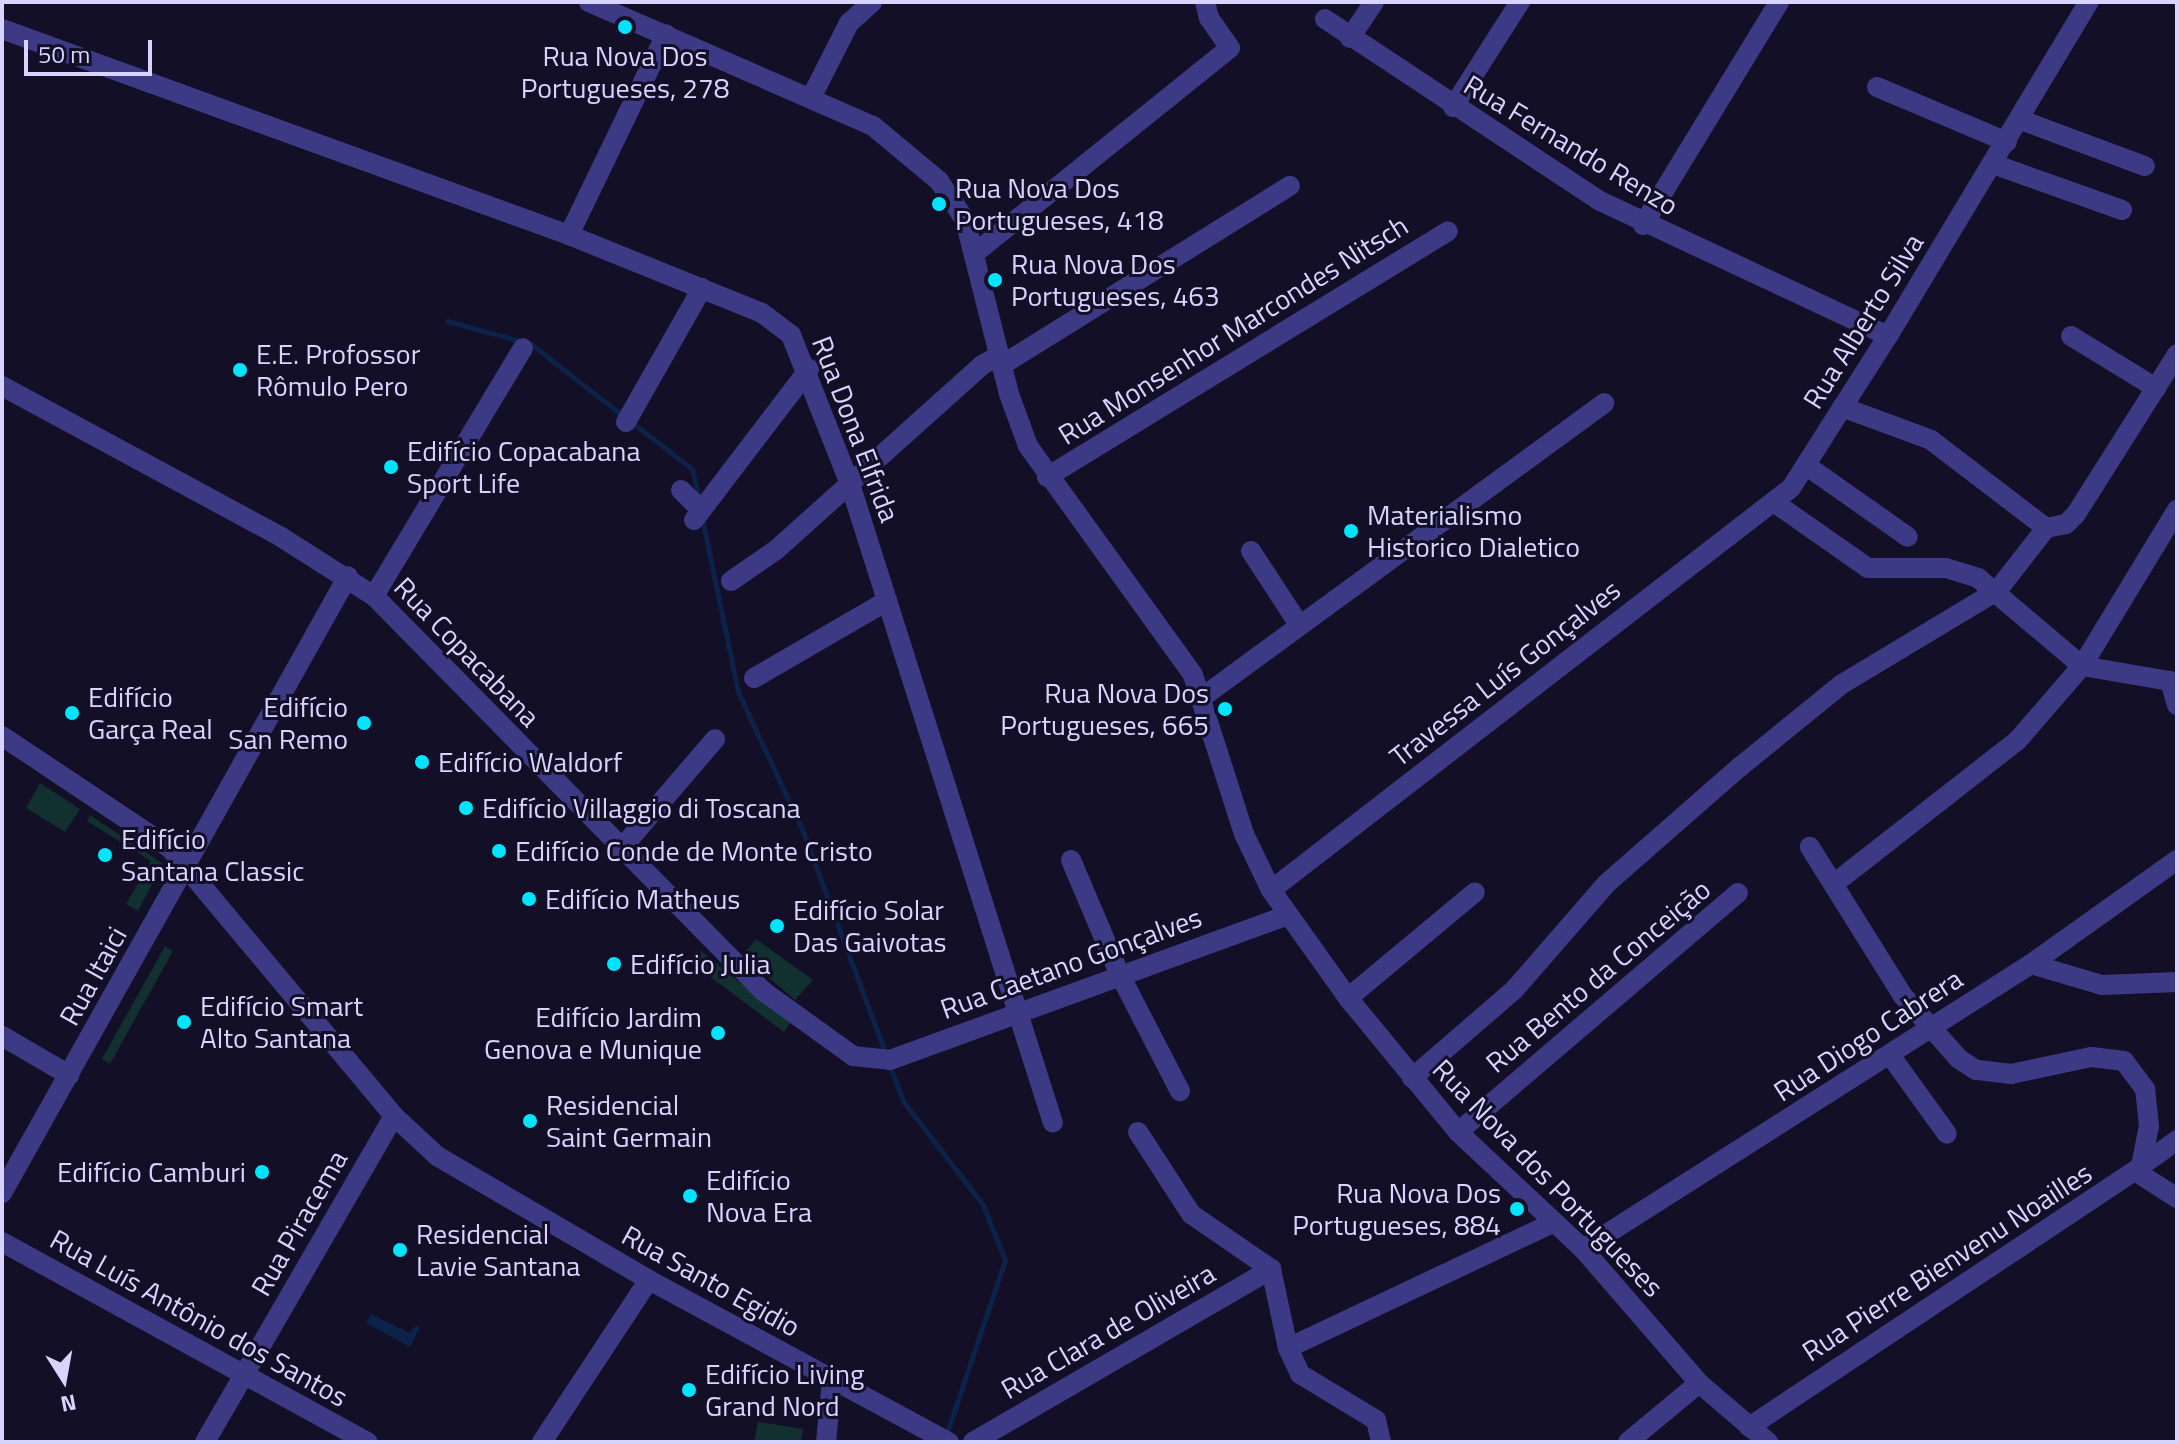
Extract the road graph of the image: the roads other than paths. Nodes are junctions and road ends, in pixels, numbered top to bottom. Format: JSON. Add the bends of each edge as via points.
{"nodes":[{"id":1,"x":589,"y":2,"type":"edge"},
{"id":2,"x":1205,"y":2,"type":"edge"},
{"id":3,"x":1374,"y":2,"type":"edge"},
{"id":4,"x":1520,"y":2,"type":"edge"},
{"id":5,"x":1779,"y":2,"type":"edge"},
{"id":6,"x":2089,"y":2,"type":"edge"},
{"id":7,"x":860,"y":5,"type":"edge"},
{"id":8,"x":1325,"y":19,"type":"dead end"},
{"id":9,"x":2,"y":29,"type":"edge"},
{"id":10,"x":666,"y":34,"type":"junction"},
{"id":11,"x":1350,"y":38,"type":"junction"},
{"id":12,"x":1877,"y":87,"type":"dead end"},
{"id":13,"x":812,"y":96,"type":"junction"},
{"id":14,"x":1453,"y":107,"type":"junction"},
{"id":15,"x":2021,"y":120,"type":"junction"},
{"id":16,"x":2007,"y":142,"type":"junction"},
{"id":17,"x":1993,"y":164,"type":"junction"},
{"id":18,"x":2145,"y":166,"type":"dead end"},
{"id":19,"x":1290,"y":186,"type":"dead end"},
{"id":20,"x":2122,"y":210,"type":"dead end"},
{"id":21,"x":1643,"y":225,"type":"junction"},
{"id":22,"x":1448,"y":231,"type":"dead end"},
{"id":23,"x":569,"y":235,"type":"junction"},
{"id":24,"x":975,"y":253,"type":"junction"},
{"id":25,"x":702,"y":288,"type":"junction"},
{"id":26,"x":1888,"y":336,"type":"junction"},
{"id":27,"x":2071,"y":336,"type":"dead end"},
{"id":28,"x":523,"y":348,"type":"dead end"},
{"id":29,"x":2177,"y":354,"type":"edge"},
{"id":30,"x":1001,"y":360,"type":"junction"},
{"id":31,"x":809,"y":369,"type":"junction"},
{"id":32,"x":2,"y":386,"type":"edge"},
{"id":33,"x":2156,"y":388,"type":"junction"},
{"id":34,"x":1604,"y":403,"type":"dead end"},
{"id":35,"x":1842,"y":407,"type":"junction"},
{"id":36,"x":626,"y":422,"type":"dead end"},
{"id":37,"x":1807,"y":466,"type":"junction"},
{"id":38,"x":1047,"y":477,"type":"junction"},
{"id":39,"x":850,"y":484,"type":"junction"},
{"id":40,"x":681,"y":490,"type":"dead end"},
{"id":41,"x":1775,"y":503,"type":"junction"},
{"id":42,"x":2177,"y":510,"type":"edge"},
{"id":43,"x":2046,"y":528,"type":"junction"},
{"id":44,"x":1908,"y":537,"type":"dead end"},
{"id":45,"x":1251,"y":551,"type":"dead end"},
{"id":46,"x":348,"y":576,"type":"junction"},
{"id":47,"x":731,"y":581,"type":"dead end"},
{"id":48,"x":1997,"y":591,"type":"junction"},
{"id":49,"x":374,"y":596,"type":"junction"},
{"id":50,"x":887,"y":601,"type":"junction"},
{"id":51,"x":1298,"y":623,"type":"junction"},
{"id":52,"x":2082,"y":666,"type":"junction"},
{"id":53,"x":2173,"y":673,"type":"edge"},
{"id":54,"x":754,"y":678,"type":"dead end"},
{"id":55,"x":1204,"y":696,"type":"junction"},
{"id":56,"x":2177,"y":705,"type":"edge"},
{"id":57,"x":2,"y":736,"type":"edge"},
{"id":58,"x":715,"y":739,"type":"dead end"},
{"id":59,"x":1810,"y":847,"type":"dead end"},
{"id":60,"x":620,"y":850,"type":"junction"},
{"id":61,"x":1071,"y":860,"type":"dead end"},
{"id":62,"x":2177,"y":860,"type":"edge"},
{"id":63,"x":187,"y":866,"type":"junction"},
{"id":64,"x":1835,"y":883,"type":"junction"},
{"id":65,"x":1271,"y":890,"type":"junction"},
{"id":66,"x":1475,"y":892,"type":"dead end"},
{"id":67,"x":1738,"y":893,"type":"dead end"},
{"id":68,"x":1288,"y":915,"type":"junction"},
{"id":69,"x":2031,"y":964,"type":"junction"},
{"id":70,"x":1119,"y":973,"type":"junction"},
{"id":71,"x":2177,"y":982,"type":"edge"},
{"id":72,"x":1348,"y":998,"type":"junction"},
{"id":73,"x":1019,"y":1011,"type":"junction"},
{"id":74,"x":1929,"y":1030,"type":"junction"},
{"id":75,"x":2,"y":1036,"type":"edge"},
{"id":76,"x":1890,"y":1055,"type":"junction"},
{"id":77,"x":873,"y":1062,"type":"joint"},
{"id":78,"x":69,"y":1075,"type":"junction"},
{"id":79,"x":1412,"y":1078,"type":"junction"},
{"id":80,"x":1180,"y":1091,"type":"dead end"},
{"id":81,"x":394,"y":1116,"type":"junction"},
{"id":82,"x":1053,"y":1123,"type":"dead end"},
{"id":83,"x":1138,"y":1132,"type":"dead end"},
{"id":84,"x":1458,"y":1132,"type":"junction"},
{"id":85,"x":1947,"y":1134,"type":"dead end"},
{"id":86,"x":2177,"y":1140,"type":"edge"},
{"id":87,"x":2138,"y":1169,"type":"junction"},
{"id":88,"x":2,"y":1193,"type":"edge"},
{"id":89,"x":2177,"y":1198,"type":"edge"},
{"id":90,"x":1554,"y":1222,"type":"junction"},
{"id":91,"x":2,"y":1242,"type":"edge"},
{"id":92,"x":1583,"y":1249,"type":"junction"},
{"id":93,"x":1271,"y":1269,"type":"junction"},
{"id":94,"x":649,"y":1280,"type":"junction"},
{"id":95,"x":1288,"y":1348,"type":"junction"},
{"id":96,"x":243,"y":1375,"type":"junction"},
{"id":97,"x":832,"y":1381,"type":"junction"},
{"id":98,"x":1699,"y":1383,"type":"junction"},
{"id":99,"x":1749,"y":1427,"type":"junction"},
{"id":100,"x":1381,"y":1436,"type":"edge"},
{"id":101,"x":205,"y":1442,"type":"edge"},
{"id":102,"x":368,"y":1442,"type":"edge"},
{"id":103,"x":542,"y":1442,"type":"edge"},
{"id":104,"x":826,"y":1442,"type":"edge"},
{"id":105,"x":949,"y":1442,"type":"edge"},
{"id":106,"x":973,"y":1442,"type":"edge"},
{"id":107,"x":1363,"y":1442,"type":"edge"},
{"id":108,"x":1628,"y":1442,"type":"edge"},
{"id":109,"x":1768,"y":1442,"type":"edge"}],
"edges":[{"from":1,"to":10,"type":"street","name":"Rua Nova dos Portugueses"},
{"from":2,"to":24,"type":"street","via":[[1209,18],[1230,48]]},
{"from":3,"to":11,"type":"street"},
{"from":4,"to":14,"type":"street"},
{"from":5,"to":21,"type":"street"},
{"from":6,"to":15,"type":"street","name":"Rua Alberto Silva"},
{"from":7,"to":13,"type":"street"},
{"from":8,"to":11,"type":"street","name":"Rua Fernando Renzo"},
{"from":9,"to":23,"type":"street","name":"Rua Dona Elfrida"},
{"from":10,"to":13,"type":"street","name":"Rua Nova dos Portugueses"},
{"from":10,"to":23,"type":"street"},
{"from":11,"to":14,"type":"street","name":"Rua Fernando Renzo"},
{"from":12,"to":16,"type":"street"},
{"from":13,"to":24,"type":"street","name":"Rua Nova dos Portugueses","via":[[873,126],[919,161],[957,204]]},
{"from":14,"to":21,"type":"street","name":"Rua Fernando Renzo"},
{"from":15,"to":16,"type":"street","name":"Rua Alberto Silva"},
{"from":15,"to":18,"type":"street"},
{"from":16,"to":17,"type":"street","name":"Rua Alberto Silva"},
{"from":17,"to":20,"type":"street"},
{"from":17,"to":26,"type":"street","name":"Rua Alberto Silva"},
{"from":19,"to":30,"type":"street"},
{"from":21,"to":26,"type":"street","name":"Rua Fernando Renzo"},
{"from":22,"to":38,"type":"street","name":"Rua Monsenhor Marcondes Nitsch"},
{"from":23,"to":25,"type":"street","name":"Rua Dona Elfrida"},
{"from":24,"to":30,"type":"street","name":"Rua Nova dos Portugueses"},
{"from":25,"to":31,"type":"street","name":"Rua Dona Elfrida","via":[[778,322]]},
{"from":25,"to":36,"type":"street"},
{"from":26,"to":35,"type":"street","name":"Rua Alberto Silva"},
{"from":27,"to":33,"type":"street"},
{"from":28,"to":49,"type":"street"},
{"from":29,"to":33,"type":"street"},
{"from":30,"to":38,"type":"street","name":"Rua Nova dos Portugueses","via":[[1018,422]]},
{"from":30,"to":39,"type":"street","via":[[982,365]]},
{"from":31,"to":39,"type":"street","name":"Rua Dona Elfrida"},
{"from":31,"to":40,"type":"street","via":[[697,515]]},
{"from":32,"to":46,"type":"street","name":"Rua Copacabana"},
{"from":33,"to":43,"type":"street","via":[[2076,514],[2066,524]]},
{"from":34,"to":51,"type":"street"},
{"from":35,"to":37,"type":"street","name":"Rua Alberto Silva"},
{"from":35,"to":43,"type":"street","via":[[1931,440]]},
{"from":37,"to":41,"type":"street","name":"Rua Alberto Silva"},
{"from":37,"to":44,"type":"street"},
{"from":38,"to":55,"type":"street","name":"Rua Nova dos Portugueses","via":[[1171,641]]},
{"from":39,"to":47,"type":"street","via":[[776,550]]},
{"from":39,"to":50,"type":"street","name":"Rua Dona Elfrida"},
{"from":41,"to":48,"type":"street","via":[[1868,568],[1955,570]]},
{"from":41,"to":65,"type":"street","name":"Travessa Luís Gonçalves"},
{"from":42,"to":52,"type":"street"},
{"from":43,"to":48,"type":"street"},
{"from":45,"to":51,"type":"street"},
{"from":46,"to":49,"type":"street","name":"Rua Copacabana"},
{"from":46,"to":63,"type":"street","name":"Rua Itaici"},
{"from":48,"to":52,"type":"street"},
{"from":48,"to":79,"type":"street","via":[[1842,684],[1741,766],[1606,884],[1514,990]]},
{"from":49,"to":60,"type":"street","name":"Rua Copacabana"},
{"from":50,"to":54,"type":"street"},
{"from":50,"to":73,"type":"street","name":"Rua Dona Elfrida"},
{"from":51,"to":55,"type":"street"},
{"from":52,"to":53,"type":"street"},
{"from":52,"to":64,"type":"street","via":[[2017,741]]},
{"from":53,"to":56,"type":"street"},
{"from":55,"to":65,"type":"street","name":"Rua Nova dos Portugueses","via":[[1244,834]]},
{"from":57,"to":63,"type":"street","name":"Rua Santo Egidio","via":[[154,833]]},
{"from":58,"to":60,"type":"street"},
{"from":59,"to":64,"type":"street"},
{"from":60,"to":77,"type":"street","name":"Rua Copacabana","via":[[763,991],[841,1048]]},
{"from":61,"to":70,"type":"street"},
{"from":62,"to":69,"type":"street","name":"Rua Diogo Cabrera"},
{"from":63,"to":78,"type":"street","name":"Rua Itaici"},
{"from":63,"to":81,"type":"street","name":"Rua Santo Egidio"},
{"from":64,"to":74,"type":"street","via":[[1885,969]]},
{"from":65,"to":68,"type":"street","name":"Rua Nova dos Portugueses"},
{"from":66,"to":72,"type":"street"},
{"from":67,"to":84,"type":"street","name":"Rua Bento da Conceição"},
{"from":68,"to":70,"type":"street","name":"Rua Caetano Gonçalves"},
{"from":68,"to":72,"type":"street","name":"Rua Nova dos Portugueses"},
{"from":69,"to":71,"type":"street","via":[[2102,985]]},
{"from":69,"to":74,"type":"street","name":"Rua Diogo Cabrera"},
{"from":70,"to":73,"type":"street","name":"Rua Caetano Gonçalves"},
{"from":70,"to":80,"type":"street"},
{"from":72,"to":79,"type":"street","name":"Rua Nova dos Portugueses"},
{"from":73,"to":77,"type":"street","name":"Rua Caetano Gonçalves"},
{"from":73,"to":82,"type":"street","name":"Rua Dona Elfrida"},
{"from":74,"to":76,"type":"street","name":"Rua Diogo Cabrera"},
{"from":74,"to":87,"type":"street","via":[[1959,1059],[1992,1074],[2091,1057],[2124,1061],[2145,1089],[2149,1113]]},
{"from":75,"to":78,"type":"street"},
{"from":76,"to":85,"type":"street"},
{"from":76,"to":92,"type":"street","name":"Rua Diogo Cabrera"},
{"from":78,"to":88,"type":"street","name":"Rua Itaici"},
{"from":79,"to":84,"type":"street","name":"Rua Nova dos Portugueses"},
{"from":81,"to":94,"type":"street","name":"Rua Santo Egidio","via":[[437,1156]]},
{"from":81,"to":96,"type":"street","name":"Rua Piracema"},
{"from":83,"to":93,"type":"street","via":[[1191,1214]]},
{"from":84,"to":90,"type":"street","name":"Rua Nova dos Portugueses"},
{"from":86,"to":87,"type":"street"},
{"from":87,"to":89,"type":"street","name":"Rua Pierre Bienvenu Noailles"},
{"from":87,"to":99,"type":"street","name":"Rua Pierre Bienvenu Noailles"},
{"from":90,"to":92,"type":"street","name":"Rua Nova dos Portugueses"},
{"from":90,"to":95,"type":"street"},
{"from":91,"to":96,"type":"street","name":"Rua Luís Antônio dos Santos"},
{"from":92,"to":98,"type":"street","name":"Rua Nova dos Portugueses"},
{"from":93,"to":95,"type":"street"},
{"from":93,"to":106,"type":"street","name":"Rua Clara de Oliveira"},
{"from":94,"to":97,"type":"street","name":"Rua Santo Egidio"},
{"from":94,"to":103,"type":"street"},
{"from":95,"to":100,"type":"street","via":[[1311,1385],[1367,1412]]},
{"from":96,"to":101,"type":"street","name":"Rua Piracema"},
{"from":96,"to":102,"type":"street","name":"Rua Luís Antônio dos Santos"},
{"from":97,"to":104,"type":"street"},
{"from":97,"to":105,"type":"street","name":"Rua Santo Egidio"},
{"from":98,"to":99,"type":"street","name":"Rua Nova dos Portugueses"},
{"from":98,"to":108,"type":"street"},
{"from":99,"to":109,"type":"street","name":"Rua Nova dos Portugueses"},
{"from":100,"to":107,"type":"street"}]}
